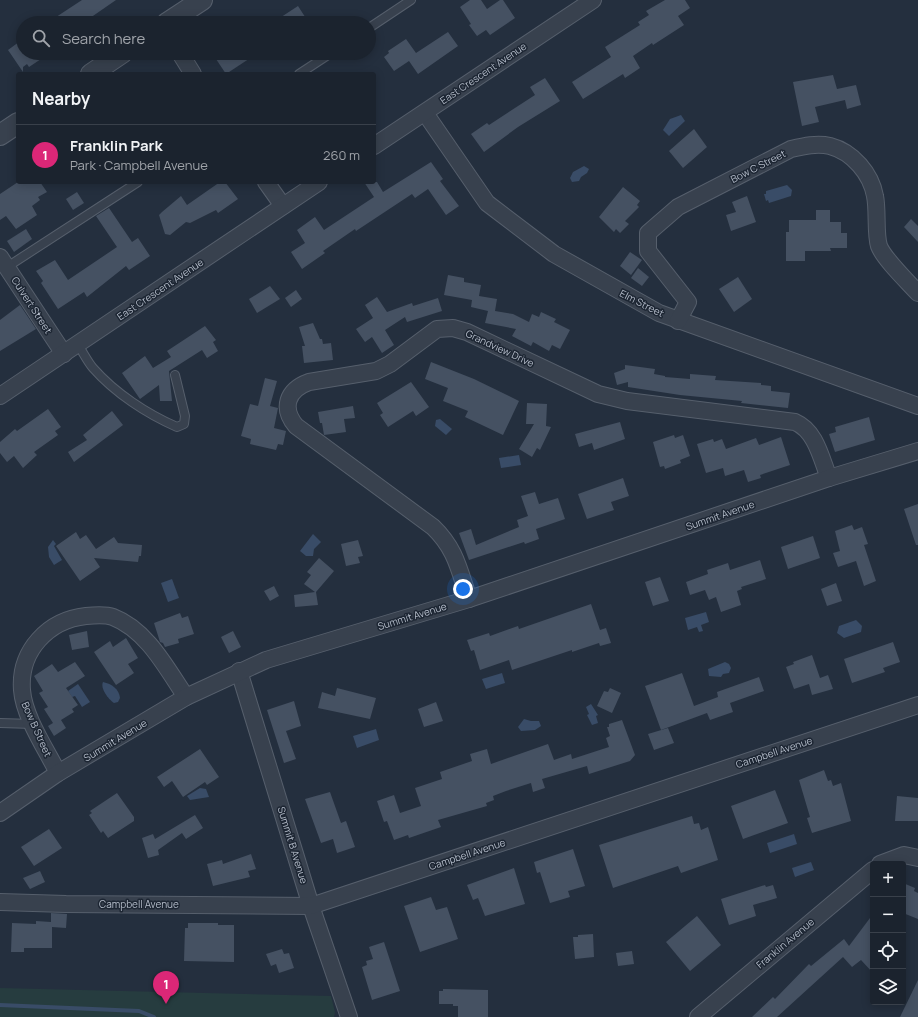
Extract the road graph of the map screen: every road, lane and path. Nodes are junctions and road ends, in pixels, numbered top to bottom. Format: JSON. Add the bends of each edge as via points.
{"nodes":[{"id":1,"x":202,"y":0,"type":"edge"},
{"id":2,"x":411,"y":0,"type":"edge"},
{"id":3,"x":592,"y":0,"type":"edge"},
{"id":4,"x":178,"y":16,"type":"edge"},
{"id":5,"x":376,"y":23,"type":"edge"},
{"id":6,"x":112,"y":60,"type":"edge"},
{"id":7,"x":184,"y":60,"type":"edge"},
{"id":8,"x":320,"y":60,"type":"edge"},
{"id":9,"x":94,"y":72,"type":"edge"},
{"id":10,"x":192,"y":72,"type":"edge"},
{"id":11,"x":302,"y":72,"type":"edge"},
{"id":12,"x":425,"y":113,"type":"junction"},
{"id":13,"x":16,"y":124,"type":"edge"},
{"id":14,"x":0,"y":135,"type":"edge"},
{"id":15,"x":376,"y":145,"type":"edge"},
{"id":16,"x":135,"y":184,"type":"edge"},
{"id":17,"x":267,"y":184,"type":"edge"},
{"id":18,"x":316,"y":184,"type":"edge"},
{"id":19,"x":282,"y":206,"type":"junction"},
{"id":20,"x":3,"y":262,"type":"edge"},
{"id":21,"x":918,"y":293,"type":"edge"},
{"id":22,"x":678,"y":320,"type":"junction"},
{"id":23,"x":78,"y":345,"type":"junction"},
{"id":24,"x":64,"y":354,"type":"junction"},
{"id":25,"x":175,"y":375,"type":"dead end"},
{"id":26,"x":0,"y":396,"type":"edge"},
{"id":27,"x":918,"y":406,"type":"edge"},
{"id":28,"x":918,"y":451,"type":"edge"},
{"id":29,"x":829,"y":478,"type":"junction"},
{"id":30,"x":469,"y":599,"type":"junction"},
{"id":31,"x":240,"y":671,"type":"junction"},
{"id":32,"x":186,"y":697,"type":"junction"},
{"id":33,"x":918,"y":705,"type":"edge"},
{"id":34,"x":0,"y":723,"type":"edge"},
{"id":35,"x":33,"y":724,"type":"junction"},
{"id":36,"x":58,"y":773,"type":"junction"},
{"id":37,"x":0,"y":813,"type":"edge"},
{"id":38,"x":918,"y":858,"type":"edge"},
{"id":39,"x":888,"y":861,"type":"edge"},
{"id":40,"x":870,"y":873,"type":"edge"},
{"id":41,"x":0,"y":902,"type":"edge"},
{"id":42,"x":311,"y":906,"type":"junction"},
{"id":43,"x":349,"y":1017,"type":"edge"},
{"id":44,"x":698,"y":1017,"type":"edge"}],
"edges":[{"from":1,"to":4,"type":"street"},
{"from":2,"to":5,"type":"lane"},
{"from":3,"to":12,"type":"street","name":"East Crescent Avenue"},
{"from":6,"to":9,"type":"street"},
{"from":7,"to":10,"type":"street"},
{"from":8,"to":11,"type":"lane"},
{"from":12,"to":15,"type":"street","name":"East Crescent Avenue"},
{"from":12,"to":22,"type":"street","name":"Elm Street","via":[[487,203],[554,254],[659,313]]},
{"from":13,"to":14,"type":"street"},
{"from":16,"to":20,"type":"lane"},
{"from":17,"to":19,"type":"street"},
{"from":18,"to":19,"type":"street","name":"East Crescent Avenue"},
{"from":19,"to":23,"type":"street","name":"East Crescent Avenue"},
{"from":20,"to":24,"type":"street","name":"Culvert Street"},
{"from":21,"to":22,"type":"street","name":"Bow C Street","via":[[879,246],[875,196],[867,172],[831,146],[810,144],[791,149],[678,207],[648,233],[648,251],[688,302]]},
{"from":22,"to":27,"type":"street","name":"Elm Street"},
{"from":23,"to":24,"type":"street","name":"East Crescent Avenue"},
{"from":23,"to":25,"type":"lane","via":[[93,368],[115,389],[160,420],[177,427],[184,424],[185,416]]},
{"from":24,"to":26,"type":"street","name":"East Crescent Avenue"},
{"from":28,"to":29,"type":"street","name":"Summit Avenue"},
{"from":29,"to":30,"type":"street","name":"Summit Avenue"},
{"from":29,"to":30,"type":"street","name":"Grandview Drive","via":[[810,432],[795,422],[598,394],[467,332],[452,328],[436,329],[390,364],[376,371],[309,382],[294,390],[288,408],[296,426],[445,538],[454,552]]},
{"from":30,"to":31,"type":"street","name":"Summit Avenue","via":[[266,660]]},
{"from":31,"to":32,"type":"street","name":"Summit Avenue"},
{"from":31,"to":42,"type":"street","name":"Summit B Avenue"},
{"from":32,"to":35,"type":"street","name":"Bow B Street","via":[[154,650],[124,623],[113,617],[101,615],[79,616],[47,631],[38,639],[25,662],[22,691]]},
{"from":32,"to":36,"type":"street","name":"Summit Avenue"},
{"from":33,"to":42,"type":"street","name":"Campbell Avenue"},
{"from":34,"to":35,"type":"lane"},
{"from":35,"to":36,"type":"street","name":"Bow B Street"},
{"from":36,"to":37,"type":"street","name":"Summit Avenue"},
{"from":38,"to":39,"type":"street","via":[[904,855]]},
{"from":40,"to":44,"type":"street","name":"Franklin Avenue"},
{"from":41,"to":42,"type":"street","name":"Campbell Avenue"},
{"from":42,"to":43,"type":"street","name":"Summit B Avenue"}]}
